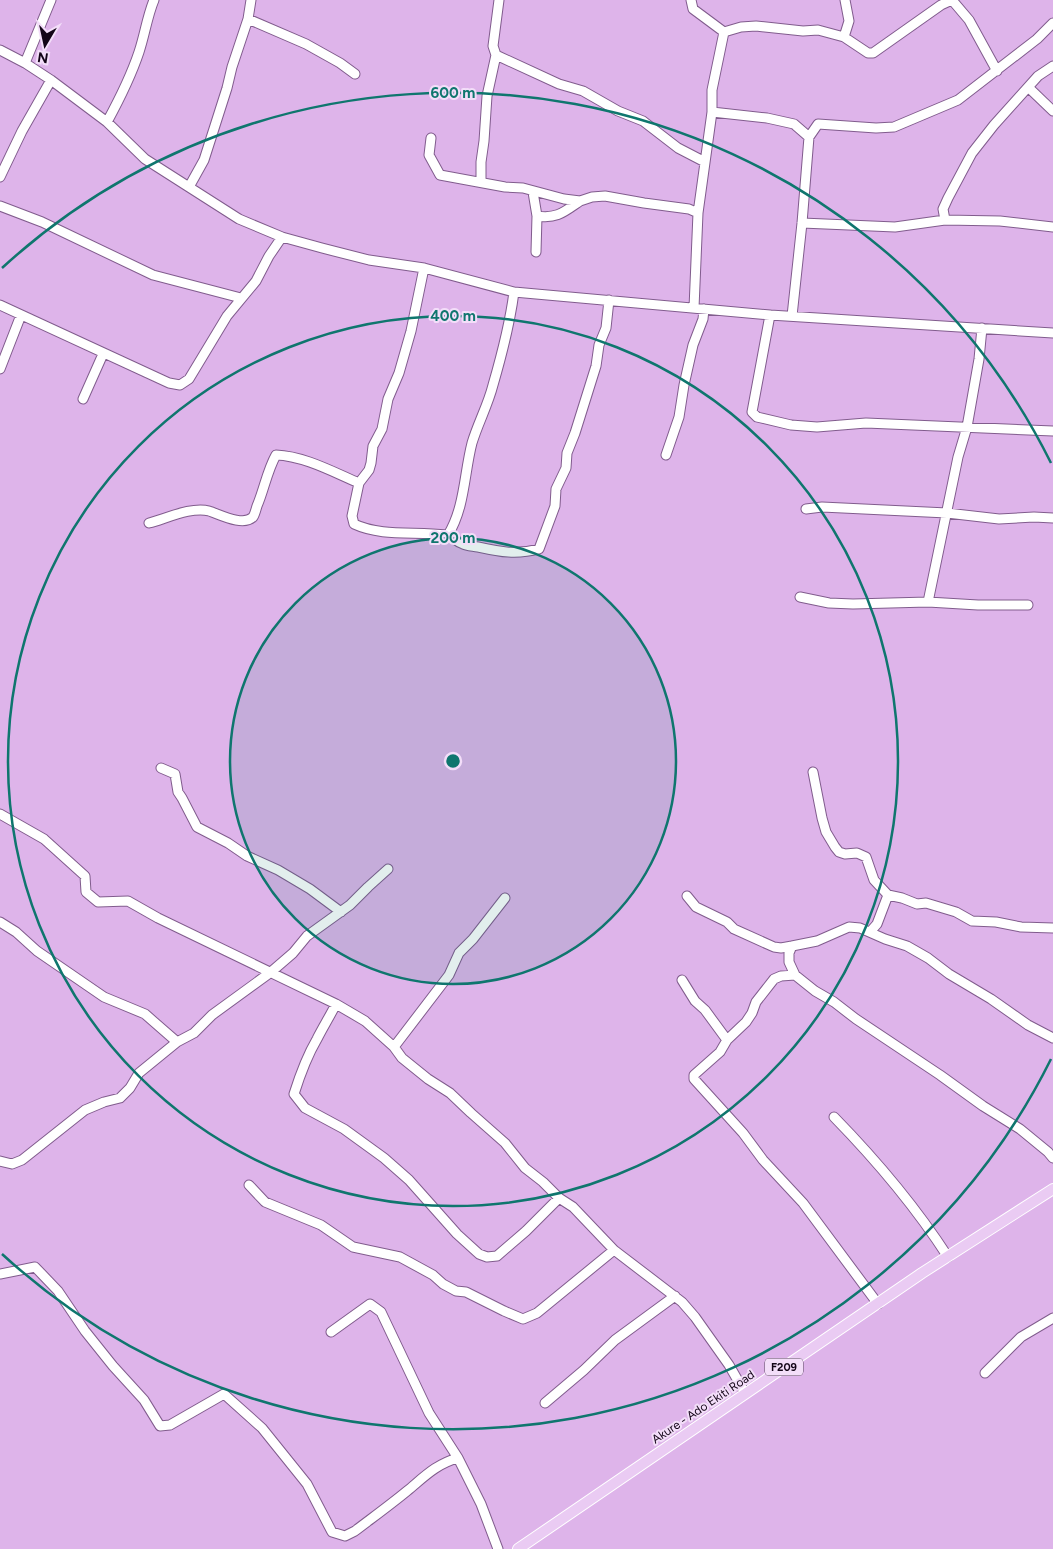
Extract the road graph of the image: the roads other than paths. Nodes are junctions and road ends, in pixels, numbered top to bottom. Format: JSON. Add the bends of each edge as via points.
{"nodes":[{"id":1,"x":51,"y":0,"type":"edge"},
{"id":2,"x":154,"y":0,"type":"edge"},
{"id":3,"x":251,"y":0,"type":"edge"},
{"id":4,"x":499,"y":0,"type":"edge"},
{"id":5,"x":691,"y":0,"type":"edge"},
{"id":6,"x":845,"y":0,"type":"edge"},
{"id":7,"x":952,"y":0,"type":"edge"},
{"id":8,"x":248,"y":19,"type":"junction"},
{"id":9,"x":1053,"y":23,"type":"edge"},
{"id":10,"x":724,"y":32,"type":"junction"},
{"id":11,"x":844,"y":37,"type":"junction"},
{"id":12,"x":0,"y":50,"type":"edge"},
{"id":13,"x":496,"y":55,"type":"junction"},
{"id":14,"x":25,"y":63,"type":"junction"},
{"id":15,"x":1053,"y":66,"type":"edge"},
{"id":16,"x":997,"y":71,"type":"junction"},
{"id":17,"x":355,"y":74,"type":"dead end"},
{"id":18,"x":51,"y":80,"type":"junction"},
{"id":19,"x":1028,"y":87,"type":"junction"},
{"id":20,"x":1053,"y":111,"type":"edge"},
{"id":21,"x":712,"y":112,"type":"junction"},
{"id":22,"x":106,"y":122,"type":"junction"},
{"id":23,"x":809,"y":137,"type":"junction"},
{"id":24,"x":431,"y":138,"type":"dead end"},
{"id":25,"x":705,"y":162,"type":"junction"},
{"id":26,"x":0,"y":177,"type":"edge"},
{"id":27,"x":481,"y":182,"type":"junction"},
{"id":28,"x":189,"y":188,"type":"junction"},
{"id":29,"x":533,"y":192,"type":"junction"},
{"id":30,"x":580,"y":201,"type":"junction"},
{"id":31,"x":0,"y":206,"type":"edge"},
{"id":32,"x":698,"y":213,"type":"junction"},
{"id":33,"x":537,"y":216,"type":"junction"},
{"id":34,"x":944,"y":220,"type":"junction"},
{"id":35,"x":802,"y":223,"type":"junction"},
{"id":36,"x":1053,"y":227,"type":"edge"},
{"id":37,"x":282,"y":237,"type":"junction"},
{"id":38,"x":536,"y":252,"type":"dead end"},
{"id":39,"x":424,"y":268,"type":"junction"},
{"id":40,"x":514,"y":292,"type":"junction"},
{"id":41,"x":241,"y":298,"type":"junction"},
{"id":42,"x":609,"y":300,"type":"junction"},
{"id":43,"x":0,"y":305,"type":"edge"},
{"id":44,"x":694,"y":308,"type":"junction"},
{"id":45,"x":704,"y":309,"type":"junction"},
{"id":46,"x":21,"y":315,"type":"junction"},
{"id":47,"x":770,"y":315,"type":"junction"},
{"id":48,"x":792,"y":316,"type":"junction"},
{"id":49,"x":982,"y":328,"type":"junction"},
{"id":50,"x":1053,"y":333,"type":"edge"},
{"id":51,"x":103,"y":354,"type":"junction"},
{"id":52,"x":0,"y":369,"type":"edge"},
{"id":53,"x":83,"y":400,"type":"dead end"},
{"id":54,"x":967,"y":427,"type":"junction"},
{"id":55,"x":1053,"y":431,"type":"edge"},
{"id":56,"x":666,"y":456,"type":"dead end"},
{"id":57,"x":358,"y":483,"type":"junction"},
{"id":58,"x":806,"y":509,"type":"dead end"},
{"id":59,"x":947,"y":513,"type":"junction"},
{"id":60,"x":1053,"y":518,"type":"edge"},
{"id":61,"x":149,"y":523,"type":"dead end"},
{"id":62,"x":448,"y":536,"type":"junction"},
{"id":63,"x":800,"y":597,"type":"dead end"},
{"id":64,"x":928,"y":602,"type":"junction"},
{"id":65,"x":1028,"y":604,"type":"dead end"},
{"id":66,"x":161,"y":768,"type":"dead end"},
{"id":67,"x":812,"y":772,"type":"dead end"},
{"id":68,"x":0,"y":814,"type":"edge"},
{"id":69,"x":388,"y":870,"type":"dead end"},
{"id":70,"x":888,"y":895,"type":"junction"},
{"id":71,"x":687,"y":896,"type":"dead end"},
{"id":72,"x":505,"y":898,"type":"dead end"},
{"id":73,"x":341,"y":912,"type":"junction"},
{"id":74,"x":0,"y":922,"type":"edge"},
{"id":75,"x":1053,"y":928,"type":"edge"},
{"id":76,"x":870,"y":932,"type":"junction"},
{"id":77,"x":792,"y":946,"type":"junction"},
{"id":78,"x":774,"y":947,"type":"junction"},
{"id":79,"x":789,"y":962,"type":"junction"},
{"id":80,"x":271,"y":972,"type":"junction"},
{"id":81,"x":795,"y":975,"type":"junction"},
{"id":82,"x":682,"y":980,"type":"dead end"},
{"id":83,"x":336,"y":1004,"type":"junction"},
{"id":84,"x":1053,"y":1038,"type":"edge"},
{"id":85,"x":727,"y":1040,"type":"junction"},
{"id":86,"x":178,"y":1042,"type":"junction"},
{"id":87,"x":394,"y":1047,"type":"junction"},
{"id":88,"x":834,"y":1117,"type":"dead end"},
{"id":89,"x":1053,"y":1158,"type":"edge"},
{"id":90,"x":0,"y":1161,"type":"edge"},
{"id":91,"x":249,"y":1185,"type":"dead end"},
{"id":92,"x":1053,"y":1189,"type":"edge"},
{"id":93,"x":559,"y":1198,"type":"junction"},
{"id":94,"x":614,"y":1250,"type":"junction"},
{"id":95,"x":948,"y":1257,"type":"junction"},
{"id":96,"x":0,"y":1274,"type":"edge"},
{"id":97,"x":675,"y":1296,"type":"junction"},
{"id":98,"x":878,"y":1304,"type":"junction"},
{"id":99,"x":1053,"y":1318,"type":"edge"},
{"id":100,"x":331,"y":1332,"type":"dead end"},
{"id":101,"x":985,"y":1373,"type":"dead end"},
{"id":102,"x":745,"y":1393,"type":"junction"},
{"id":103,"x":545,"y":1403,"type":"dead end"},
{"id":104,"x":458,"y":1458,"type":"junction"},
{"id":105,"x":498,"y":1549,"type":"edge"},
{"id":106,"x":518,"y":1549,"type":"edge"}],
"edges":[{"from":1,"to":14,"type":"street"},
{"from":2,"to":22,"type":"street","via":[[139,52]]},
{"from":3,"to":8,"type":"street"},
{"from":4,"to":13,"type":"street"},
{"from":5,"to":10,"type":"street","via":[[693,9]]},
{"from":6,"to":11,"type":"street","via":[[848,21]]},
{"from":7,"to":11,"type":"street","via":[[873,53]]},
{"from":7,"to":16,"type":"street","via":[[969,20]]},
{"from":8,"to":17,"type":"street","via":[[306,44]]},
{"from":8,"to":28,"type":"street","via":[[204,160]]},
{"from":9,"to":16,"type":"street"},
{"from":10,"to":11,"type":"street","via":[[756,26],[818,30]]},
{"from":10,"to":21,"type":"street","via":[[712,90]]},
{"from":12,"to":14,"type":"street"},
{"from":13,"to":25,"type":"street","via":[[643,121],[678,148]]},
{"from":13,"to":27,"type":"street","via":[[486,96]]},
{"from":14,"to":18,"type":"street"},
{"from":15,"to":19,"type":"street"},
{"from":16,"to":23,"type":"street","via":[[958,100],[894,127],[818,124]]},
{"from":18,"to":22,"type":"street"},
{"from":18,"to":26,"type":"street"},
{"from":19,"to":20,"type":"street"},
{"from":19,"to":34,"type":"street","via":[[972,153],[943,209]]},
{"from":21,"to":23,"type":"street","via":[[794,124]]},
{"from":21,"to":25,"type":"street"},
{"from":22,"to":28,"type":"street","via":[[145,160]]},
{"from":23,"to":35,"type":"street"},
{"from":24,"to":27,"type":"street","via":[[429,155],[440,175]]},
{"from":25,"to":32,"type":"street"},
{"from":27,"to":29,"type":"street"},
{"from":28,"to":37,"type":"street","via":[[239,219]]},
{"from":29,"to":30,"type":"street"},
{"from":29,"to":33,"type":"street"},
{"from":30,"to":32,"type":"street","via":[[605,196]]},
{"from":30,"to":33,"type":"street","via":[[560,216]]},
{"from":31,"to":41,"type":"street","via":[[42,222],[153,275]]},
{"from":32,"to":44,"type":"street"},
{"from":33,"to":38,"type":"street"},
{"from":34,"to":35,"type":"street","via":[[895,227]]},
{"from":34,"to":36,"type":"street"},
{"from":35,"to":48,"type":"street"},
{"from":37,"to":39,"type":"street","via":[[369,260]]},
{"from":37,"to":41,"type":"street","via":[[256,281]]},
{"from":39,"to":40,"type":"street"},
{"from":39,"to":57,"type":"street","via":[[400,373],[388,399],[382,429],[373,446],[372,463]]},
{"from":40,"to":42,"type":"street"},
{"from":40,"to":62,"type":"street","via":[[511,317],[493,386],[472,444],[462,500]]},
{"from":41,"to":51,"type":"street","via":[[188,379],[180,386]]},
{"from":42,"to":44,"type":"street"},
{"from":42,"to":62,"type":"street","via":[[596,366],[566,453],[566,468],[556,489],[554,506],[539,549],[514,553],[494,551],[462,544]]},
{"from":43,"to":46,"type":"street"},
{"from":44,"to":45,"type":"street"},
{"from":45,"to":47,"type":"street"},
{"from":45,"to":56,"type":"street","via":[[689,361],[679,417]]},
{"from":46,"to":51,"type":"street"},
{"from":46,"to":52,"type":"street"},
{"from":47,"to":48,"type":"street"},
{"from":47,"to":54,"type":"street","via":[[752,412],[757,417],[817,427],[866,423]]},
{"from":48,"to":49,"type":"street"},
{"from":49,"to":50,"type":"street"},
{"from":49,"to":54,"type":"street"},
{"from":51,"to":53,"type":"street"},
{"from":54,"to":55,"type":"street"},
{"from":54,"to":59,"type":"street"},
{"from":57,"to":61,"type":"street","via":[[296,459],[276,455],[253,516],[246,520],[193,510]]},
{"from":57,"to":62,"type":"street","via":[[352,516],[354,524],[390,533]]},
{"from":58,"to":59,"type":"street"},
{"from":59,"to":60,"type":"street","via":[[999,519]]},
{"from":59,"to":64,"type":"street"},
{"from":63,"to":64,"type":"street","via":[[853,604]]},
{"from":64,"to":65,"type":"street"},
{"from":66,"to":73,"type":"street","via":[[175,774],[178,792],[198,828],[278,870]]},
{"from":67,"to":70,"type":"street","via":[[826,832],[835,847],[845,854],[857,853],[866,857],[874,880]]},
{"from":68,"to":80,"type":"street","via":[[44,839],[68,860],[85,876],[86,892],[98,902],[128,901]]},
{"from":69,"to":73,"type":"street"},
{"from":70,"to":75,"type":"street","via":[[956,912],[972,921]]},
{"from":70,"to":76,"type":"street","via":[[877,924]]},
{"from":71,"to":78,"type":"street","via":[[696,907]]},
{"from":72,"to":87,"type":"street","via":[[459,953],[449,976]]},
{"from":73,"to":80,"type":"street","via":[[307,936]]},
{"from":74,"to":86,"type":"street","via":[[104,997],[145,1014]]},
{"from":76,"to":77,"type":"street","via":[[849,927],[817,941]]},
{"from":76,"to":84,"type":"street","via":[[928,958],[1028,1025]]},
{"from":77,"to":78,"type":"street"},
{"from":77,"to":79,"type":"street","via":[[788,953]]},
{"from":78,"to":79,"type":"street"},
{"from":79,"to":81,"type":"street"},
{"from":80,"to":83,"type":"street"},
{"from":80,"to":86,"type":"street"},
{"from":81,"to":85,"type":"street","via":[[774,979],[756,1002],[746,1022]]},
{"from":81,"to":89,"type":"street","via":[[1020,1129]]},
{"from":82,"to":85,"type":"street"},
{"from":83,"to":87,"type":"street","via":[[365,1021]]},
{"from":83,"to":93,"type":"street","via":[[294,1094],[305,1108],[344,1129],[384,1158],[409,1180],[457,1234],[487,1257],[496,1256],[507,1247]]},
{"from":85,"to":98,"type":"street","via":[[720,1052],[694,1075],[694,1079],[803,1203]]},
{"from":86,"to":90,"type":"street","via":[[140,1073],[120,1098],[85,1110],[22,1160],[12,1164]]},
{"from":87,"to":93,"type":"street","via":[[402,1058],[450,1093],[505,1143],[526,1168]]},
{"from":88,"to":95,"type":"street","via":[[885,1171],[923,1218]]},
{"from":91,"to":94,"type":"street","via":[[265,1202],[320,1225],[353,1247],[400,1256],[456,1292],[466,1292],[524,1319],[536,1313]]},
{"from":92,"to":95,"type":"main road","name":"Akure - Ado Ekiti Road","number":"F209"},
{"from":93,"to":94,"type":"street","via":[[587,1220]]},
{"from":94,"to":97,"type":"street"},
{"from":95,"to":98,"type":"main road","name":"Akure - Ado Ekiti Road","number":"F209"},
{"from":96,"to":104,"type":"street","via":[[35,1267],[58,1291],[85,1331],[144,1400],[160,1426],[170,1425],[224,1394],[262,1428],[308,1484],[332,1532],[345,1536],[355,1531],[431,1470]]},
{"from":97,"to":102,"type":"street","via":[[695,1317]]},
{"from":97,"to":103,"type":"street","via":[[615,1340]]},
{"from":98,"to":102,"type":"main road","name":"Akure - Ado Ekiti Road","number":"F209"},
{"from":99,"to":101,"type":"street","via":[[1021,1337]]},
{"from":100,"to":104,"type":"street","via":[[370,1304],[381,1312],[429,1414]]},
{"from":102,"to":106,"type":"main road","name":"Akure - Ado Ekiti Road","number":"F209"},
{"from":104,"to":105,"type":"street","via":[[481,1504]]}]}
